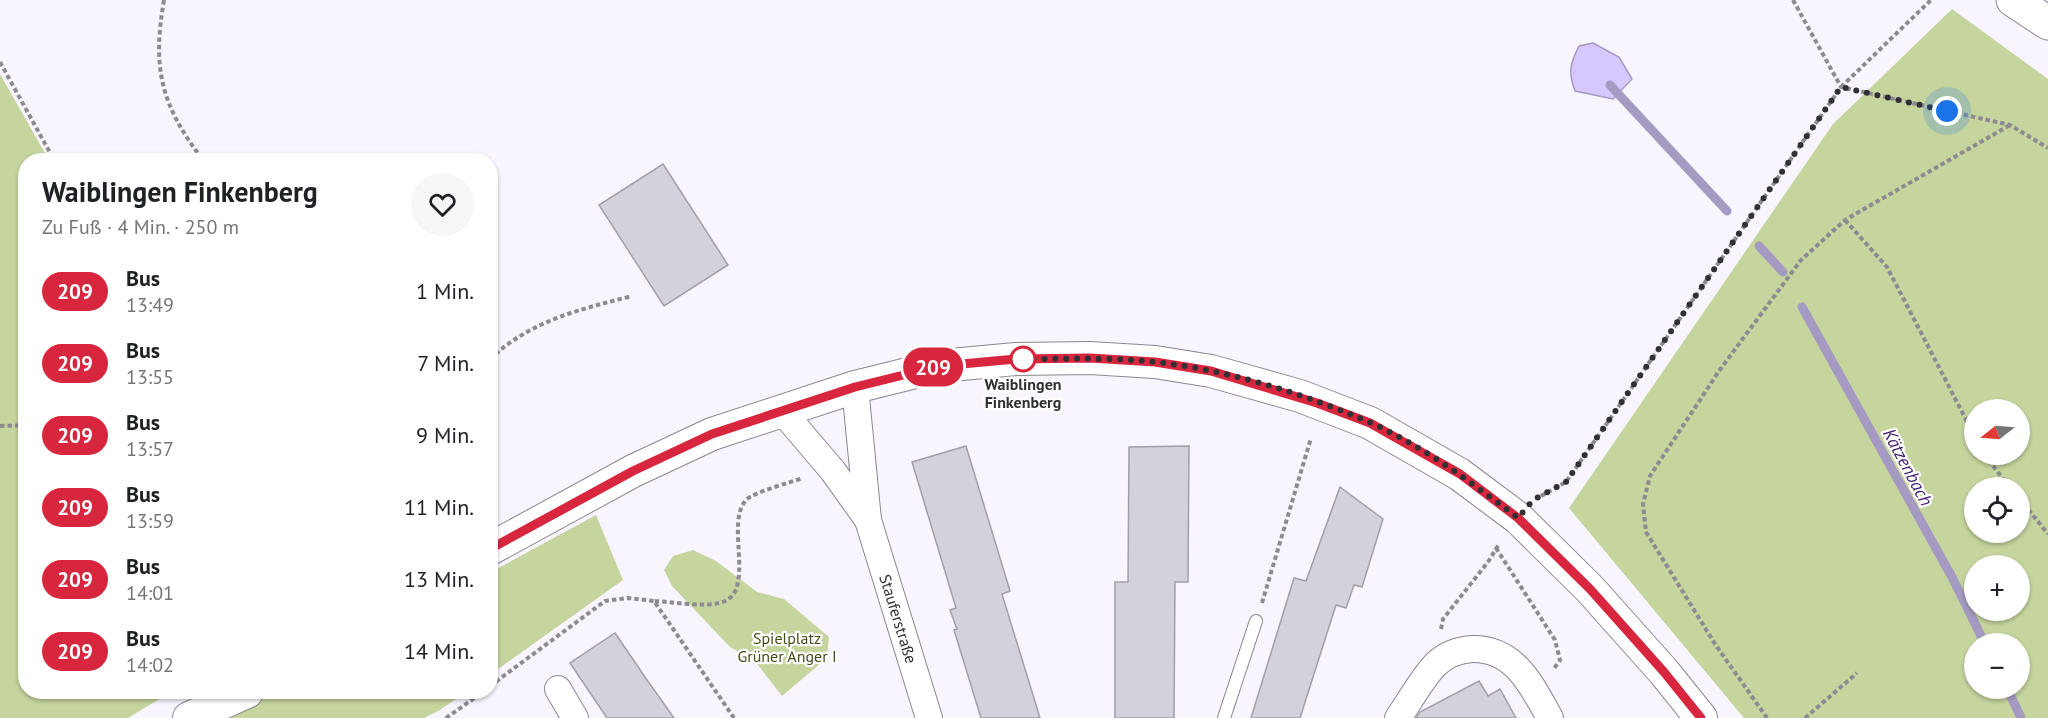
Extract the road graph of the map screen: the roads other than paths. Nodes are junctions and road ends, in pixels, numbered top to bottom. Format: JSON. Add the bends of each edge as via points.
{"nodes":[{"id":1,"x":2013,"y":0,"type":"edge"},
{"id":2,"x":2048,"y":23,"type":"edge"},
{"id":3,"x":855,"y":387,"type":"junction"},
{"id":4,"x":782,"y":411,"type":"junction"},
{"id":5,"x":868,"y":520,"type":"junction"},
{"id":6,"x":498,"y":545,"type":"edge"},
{"id":7,"x":1256,"y":621,"type":"road end"},
{"id":8,"x":558,"y":689,"type":"dead end"},
{"id":9,"x":231,"y":699,"type":"edge"},
{"id":10,"x":189,"y":718,"type":"edge"},
{"id":11,"x":575,"y":718,"type":"edge"},
{"id":12,"x":930,"y":718,"type":"edge"},
{"id":13,"x":1224,"y":718,"type":"edge"},
{"id":14,"x":1398,"y":718,"type":"edge"},
{"id":15,"x":1550,"y":718,"type":"edge"},
{"id":16,"x":1701,"y":718,"type":"edge"}],
"edges":[{"from":1,"to":2,"type":"highway"},
{"from":3,"to":4,"type":"street"},
{"from":3,"to":5,"type":"street","name":"Stauferstraße"},
{"from":3,"to":16,"type":"street","via":[[940,366],[1016,359],[1101,358],[1211,371],[1300,396],[1370,423],[1460,474],[1518,518],[1590,589]]},
{"from":4,"to":5,"type":"street","name":"Stauferstraße"},
{"from":4,"to":6,"type":"street","via":[[712,434]]},
{"from":5,"to":12,"type":"street","name":"Stauferstraße"},
{"from":7,"to":13,"type":"lane"},
{"from":8,"to":11,"type":"street"},
{"from":9,"to":10,"type":"street"},
{"from":14,"to":15,"type":"street","via":[[1436,664],[1459,650],[1485,649],[1518,667]]}]}
